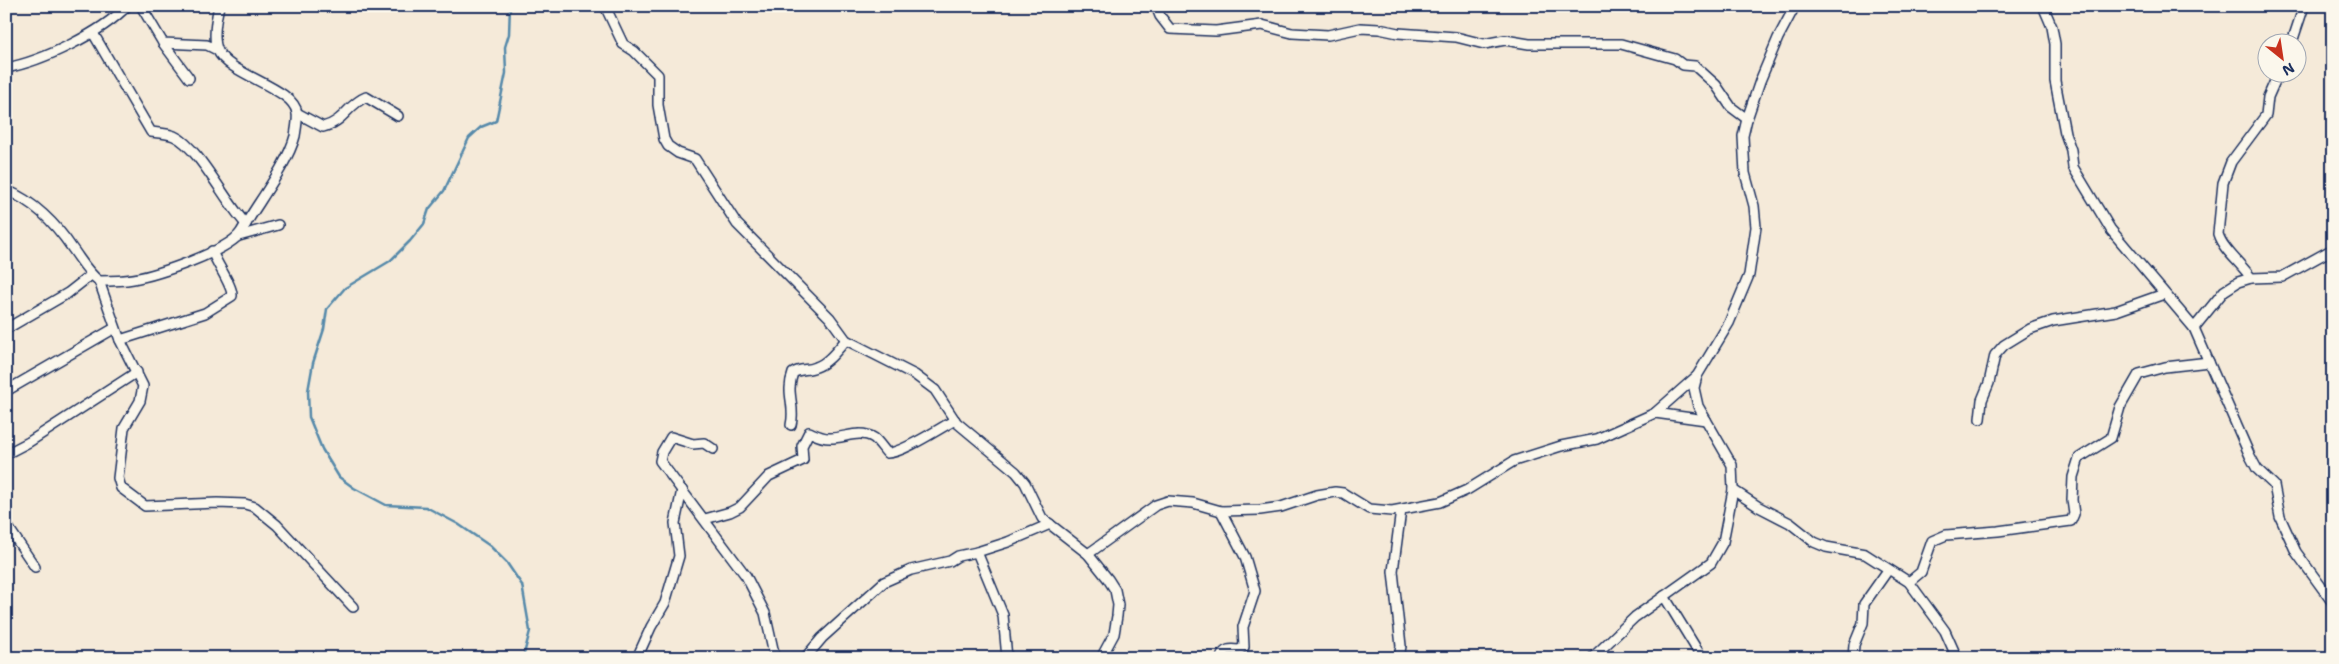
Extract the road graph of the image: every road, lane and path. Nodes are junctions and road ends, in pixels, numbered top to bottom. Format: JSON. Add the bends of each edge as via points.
{"nodes":[{"id":1,"x":127,"y":6,"type":"edge"},
{"id":2,"x":141,"y":6,"type":"edge"},
{"id":3,"x":219,"y":6,"type":"edge"},
{"id":4,"x":605,"y":6,"type":"edge"},
{"id":5,"x":1156,"y":6,"type":"edge"},
{"id":6,"x":1795,"y":6,"type":"edge"},
{"id":7,"x":2043,"y":6,"type":"edge"},
{"id":8,"x":2304,"y":6,"type":"edge"},
{"id":9,"x":2295,"y":32,"type":"edge"},
{"id":10,"x":92,"y":33,"type":"junction"},
{"id":11,"x":163,"y":43,"type":"junction"},
{"id":12,"x":217,"y":50,"type":"junction"},
{"id":13,"x":6,"y":68,"type":"edge"},
{"id":14,"x":189,"y":78,"type":"dead end"},
{"id":15,"x":2275,"y":82,"type":"edge"},
{"id":16,"x":297,"y":112,"type":"junction"},
{"id":17,"x":398,"y":116,"type":"dead end"},
{"id":18,"x":1746,"y":119,"type":"junction"},
{"id":19,"x":6,"y":190,"type":"edge"},
{"id":20,"x":246,"y":224,"type":"junction"},
{"id":21,"x":278,"y":225,"type":"dead end"},
{"id":22,"x":239,"y":236,"type":"junction"},
{"id":23,"x":2333,"y":250,"type":"edge"},
{"id":24,"x":212,"y":251,"type":"junction"},
{"id":25,"x":91,"y":275,"type":"junction"},
{"id":26,"x":2251,"y":278,"type":"junction"},
{"id":27,"x":99,"y":281,"type":"junction"},
{"id":28,"x":2164,"y":294,"type":"junction"},
{"id":29,"x":115,"y":328,"type":"junction"},
{"id":30,"x":2194,"y":328,"type":"junction"},
{"id":31,"x":6,"y":330,"type":"edge"},
{"id":32,"x":120,"y":340,"type":"junction"},
{"id":33,"x":846,"y":340,"type":"junction"},
{"id":34,"x":2209,"y":362,"type":"junction"},
{"id":35,"x":138,"y":372,"type":"junction"},
{"id":36,"x":1697,"y":376,"type":"junction"},
{"id":37,"x":6,"y":391,"type":"edge"},
{"id":38,"x":1655,"y":413,"type":"junction"},
{"id":39,"x":1980,"y":419,"type":"dead end"},
{"id":40,"x":955,"y":420,"type":"junction"},
{"id":41,"x":1706,"y":420,"type":"junction"},
{"id":42,"x":791,"y":425,"type":"dead end"},
{"id":43,"x":714,"y":448,"type":"dead end"},
{"id":44,"x":6,"y":454,"type":"edge"},
{"id":45,"x":682,"y":490,"type":"junction"},
{"id":46,"x":1733,"y":490,"type":"junction"},
{"id":47,"x":1401,"y":510,"type":"junction"},
{"id":48,"x":1221,"y":511,"type":"junction"},
{"id":49,"x":705,"y":519,"type":"junction"},
{"id":50,"x":6,"y":524,"type":"edge"},
{"id":51,"x":1050,"y":524,"type":"junction"},
{"id":52,"x":977,"y":552,"type":"junction"},
{"id":53,"x":1088,"y":554,"type":"junction"},
{"id":54,"x":35,"y":566,"type":"dead end"},
{"id":55,"x":1888,"y":570,"type":"junction"},
{"id":56,"x":1909,"y":582,"type":"junction"},
{"id":57,"x":1664,"y":596,"type":"junction"},
{"id":58,"x":2333,"y":603,"type":"edge"},
{"id":59,"x":353,"y":607,"type":"dead end"},
{"id":60,"x":638,"y":658,"type":"edge"},
{"id":61,"x":775,"y":658,"type":"edge"},
{"id":62,"x":805,"y":658,"type":"edge"},
{"id":63,"x":1008,"y":658,"type":"edge"},
{"id":64,"x":1101,"y":658,"type":"edge"},
{"id":65,"x":1221,"y":658,"type":"edge"},
{"id":66,"x":1399,"y":658,"type":"edge"},
{"id":67,"x":1592,"y":658,"type":"edge"},
{"id":68,"x":1702,"y":658,"type":"edge"},
{"id":69,"x":1853,"y":658,"type":"edge"},
{"id":70,"x":1957,"y":658,"type":"edge"}],
"edges":[{"from":1,"to":10,"type":"street","via":[[117,17]]},
{"from":2,"to":11,"type":"street"},
{"from":3,"to":12,"type":"street"},
{"from":4,"to":33,"type":"street","via":[[623,44],[658,75],[660,125],[668,146],[695,159],[737,224],[830,318]]},
{"from":5,"to":18,"type":"street","via":[[1170,29],[1178,30],[1216,31],[1262,25],[1292,33],[1328,35],[1360,28],[1456,37],[1484,44],[1505,40],[1529,44],[1620,44],[1675,60],[1683,66],[1695,66]]},
{"from":6,"to":18,"type":"street","via":[[1778,38]]},
{"from":7,"to":28,"type":"street","via":[[2052,27],[2055,81],[2073,167],[2111,230]]},
{"from":8,"to":9,"type":"street"},
{"from":10,"to":13,"type":"street","via":[[22,65]]},
{"from":10,"to":20,"type":"street","via":[[151,132],[174,136],[186,143]]},
{"from":11,"to":12,"type":"street","via":[[206,45]]},
{"from":11,"to":14,"type":"street"},
{"from":12,"to":16,"type":"street","via":[[232,66],[285,98]]},
{"from":15,"to":26,"type":"street","via":[[2268,97],[2266,114],[2230,162],[2223,183],[2220,241]]},
{"from":16,"to":17,"type":"street","via":[[323,127],[334,124],[366,97]]},
{"from":16,"to":20,"type":"street","via":[[291,146]]},
{"from":18,"to":36,"type":"street","via":[[1743,162],[1756,227],[1749,275],[1729,323]]},
{"from":19,"to":25,"type":"street","via":[[23,198],[47,218]]},
{"from":20,"to":22,"type":"street"},
{"from":21,"to":22,"type":"street"},
{"from":22,"to":24,"type":"street"},
{"from":23,"to":26,"type":"street","via":[[2282,278]]},
{"from":24,"to":27,"type":"street","via":[[135,279]]},
{"from":24,"to":32,"type":"street","via":[[232,296],[205,313]]},
{"from":25,"to":27,"type":"street"},
{"from":25,"to":31,"type":"street","via":[[68,293]]},
{"from":26,"to":30,"type":"street","via":[[2224,291]]},
{"from":27,"to":29,"type":"street"},
{"from":28,"to":30,"type":"street"},
{"from":28,"to":39,"type":"street","via":[[2116,311],[2053,321],[2030,329],[2004,345],[1995,355]]},
{"from":29,"to":32,"type":"street"},
{"from":29,"to":37,"type":"street"},
{"from":30,"to":34,"type":"street"},
{"from":32,"to":35,"type":"street"},
{"from":33,"to":40,"type":"street","via":[[915,375],[935,390]]},
{"from":33,"to":42,"type":"street","via":[[823,364],[793,373],[788,386],[794,414]]},
{"from":34,"to":56,"type":"street","via":[[2139,374],[2120,407],[2110,438],[2079,458],[2073,477],[2074,514],[2071,521],[1946,535],[1932,542],[1921,572]]},
{"from":34,"to":58,"type":"street","via":[[2250,456],[2257,469],[2274,485],[2280,517],[2296,552]]},
{"from":35,"to":44,"type":"street"},
{"from":35,"to":59,"type":"street","via":[[143,389],[122,436],[118,478],[123,491],[146,506],[217,503],[255,507],[277,525]]},
{"from":36,"to":38,"type":"street"},
{"from":36,"to":41,"type":"street","via":[[1695,396]]},
{"from":38,"to":41,"type":"street"},
{"from":38,"to":47,"type":"street","via":[[1597,439],[1514,461],[1468,490],[1440,502]]},
{"from":40,"to":49,"type":"street","via":[[892,453],[887,453],[873,438],[863,434],[832,438],[809,432],[802,446],[803,460],[769,476],[740,506]]},
{"from":40,"to":51,"type":"street","via":[[1016,472],[1042,518]]},
{"from":41,"to":46,"type":"street","via":[[1732,466]]},
{"from":43,"to":45,"type":"street","via":[[671,437],[660,461]]},
{"from":45,"to":49,"type":"street"},
{"from":45,"to":60,"type":"street","via":[[675,523],[678,556],[666,603]]},
{"from":46,"to":55,"type":"street","via":[[1790,522],[1814,542],[1865,554]]},
{"from":46,"to":57,"type":"street","via":[[1723,542],[1711,563]]},
{"from":47,"to":48,"type":"street","via":[[1369,509],[1343,493],[1335,492],[1280,507]]},
{"from":47,"to":66,"type":"street","via":[[1393,571],[1401,646]]},
{"from":48,"to":53,"type":"street","via":[[1193,502],[1156,505]]},
{"from":48,"to":65,"type":"street","via":[[1245,557],[1255,591],[1243,627],[1244,646],[1239,650],[1224,651]]},
{"from":49,"to":61,"type":"street","via":[[746,576],[764,613]]},
{"from":50,"to":54,"type":"street"},
{"from":51,"to":52,"type":"street"},
{"from":51,"to":53,"type":"street"},
{"from":52,"to":62,"type":"street","via":[[911,570],[884,582],[822,638]]},
{"from":52,"to":63,"type":"street","via":[[1003,616]]},
{"from":53,"to":64,"type":"street","via":[[1108,578],[1118,605],[1114,634]]},
{"from":55,"to":56,"type":"street"},
{"from":55,"to":69,"type":"street","via":[[1864,604],[1863,623],[1854,645]]},
{"from":56,"to":70,"type":"street","via":[[1945,630]]},
{"from":57,"to":67,"type":"street","via":[[1635,616]]},
{"from":57,"to":68,"type":"street"}]}
